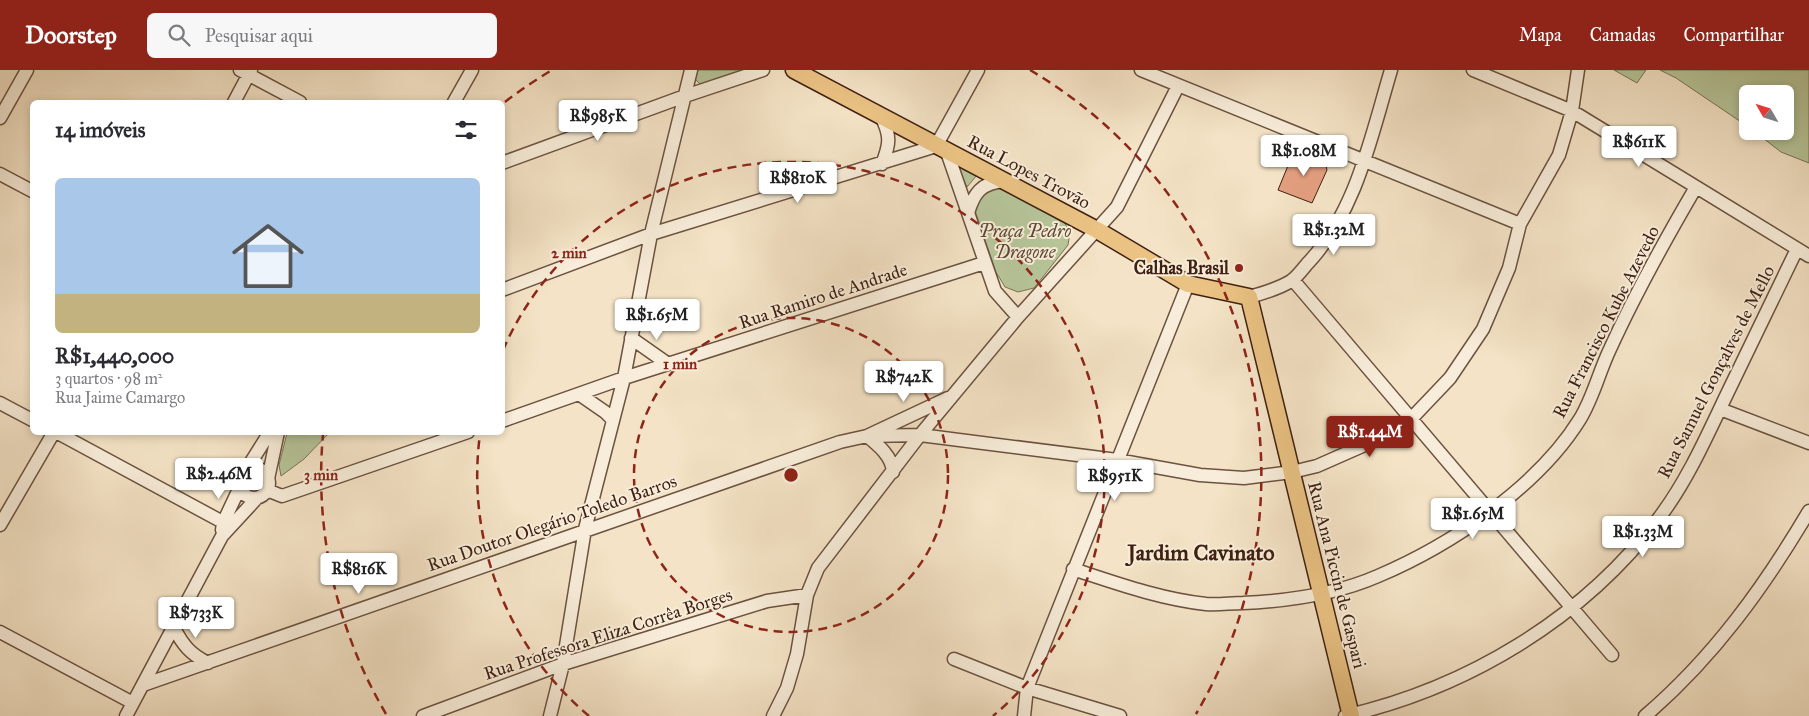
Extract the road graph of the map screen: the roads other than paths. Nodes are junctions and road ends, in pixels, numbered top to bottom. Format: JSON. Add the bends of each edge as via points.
{"nodes":[{"id":1,"x":28,"y":70,"type":"edge"},
{"id":2,"x":472,"y":70,"type":"edge"},
{"id":3,"x":691,"y":70,"type":"edge"},
{"id":4,"x":763,"y":70,"type":"edge"},
{"id":5,"x":794,"y":70,"type":"edge"},
{"id":6,"x":978,"y":70,"type":"edge"},
{"id":7,"x":1141,"y":70,"type":"edge"},
{"id":8,"x":1391,"y":70,"type":"edge"},
{"id":9,"x":1473,"y":70,"type":"edge"},
{"id":10,"x":1578,"y":70,"type":"edge"},
{"id":11,"x":247,"y":72,"type":"edge"},
{"id":12,"x":1178,"y":86,"type":"junction"},
{"id":13,"x":685,"y":96,"type":"junction"},
{"id":14,"x":235,"y":100,"type":"edge"},
{"id":15,"x":296,"y":100,"type":"edge"},
{"id":16,"x":455,"y":100,"type":"edge"},
{"id":17,"x":1572,"y":111,"type":"junction"},
{"id":18,"x":881,"y":116,"type":"junction"},
{"id":19,"x":0,"y":118,"type":"edge"},
{"id":20,"x":942,"y":149,"type":"junction"},
{"id":21,"x":1364,"y":160,"type":"junction"},
{"id":22,"x":505,"y":162,"type":"edge"},
{"id":23,"x":882,"y":164,"type":"junction"},
{"id":24,"x":0,"y":174,"type":"edge"},
{"id":25,"x":1004,"y":181,"type":"junction"},
{"id":26,"x":1696,"y":187,"type":"junction"},
{"id":27,"x":30,"y":190,"type":"edge"},
{"id":28,"x":968,"y":214,"type":"junction"},
{"id":29,"x":1520,"y":224,"type":"junction"},
{"id":30,"x":1097,"y":230,"type":"junction"},
{"id":31,"x":651,"y":234,"type":"junction"},
{"id":32,"x":1797,"y":249,"type":"junction"},
{"id":33,"x":1809,"y":256,"type":"edge"},
{"id":34,"x":984,"y":262,"type":"junction"},
{"id":35,"x":1293,"y":280,"type":"junction"},
{"id":36,"x":1188,"y":284,"type":"junction"},
{"id":37,"x":505,"y":289,"type":"edge"},
{"id":38,"x":1249,"y":297,"type":"junction"},
{"id":39,"x":1018,"y":317,"type":"junction"},
{"id":40,"x":632,"y":338,"type":"junction"},
{"id":41,"x":668,"y":364,"type":"junction"},
{"id":42,"x":624,"y":378,"type":"junction"},
{"id":43,"x":579,"y":394,"type":"junction"},
{"id":44,"x":953,"y":396,"type":"junction"},
{"id":45,"x":0,"y":403,"type":"edge"},
{"id":46,"x":1720,"y":409,"type":"junction"},
{"id":47,"x":30,"y":419,"type":"edge"},
{"id":48,"x":1411,"y":419,"type":"junction"},
{"id":49,"x":505,"y":420,"type":"edge"},
{"id":50,"x":613,"y":420,"type":"junction"},
{"id":51,"x":53,"y":435,"type":"edge"},
{"id":52,"x":60,"y":435,"type":"edge"},
{"id":53,"x":268,"y":435,"type":"edge"},
{"id":54,"x":277,"y":435,"type":"edge"},
{"id":55,"x":459,"y":435,"type":"edge"},
{"id":56,"x":920,"y":435,"type":"junction"},
{"id":57,"x":867,"y":436,"type":"junction"},
{"id":58,"x":1809,"y":443,"type":"edge"},
{"id":59,"x":1117,"y":460,"type":"junction"},
{"id":60,"x":246,"y":470,"type":"junction"},
{"id":61,"x":893,"y":472,"type":"junction"},
{"id":62,"x":1292,"y":472,"type":"junction"},
{"id":63,"x":268,"y":485,"type":"junction"},
{"id":64,"x":239,"y":489,"type":"junction"},
{"id":65,"x":256,"y":498,"type":"junction"},
{"id":66,"x":1490,"y":511,"type":"junction"},
{"id":67,"x":1809,"y":511,"type":"edge"},
{"id":68,"x":0,"y":525,"type":"edge"},
{"id":69,"x":225,"y":528,"type":"junction"},
{"id":70,"x":585,"y":530,"type":"junction"},
{"id":71,"x":1073,"y":569,"type":"junction"},
{"id":72,"x":1321,"y":594,"type":"junction"},
{"id":73,"x":807,"y":595,"type":"junction"},
{"id":74,"x":1572,"y":607,"type":"junction"},
{"id":75,"x":174,"y":628,"type":"junction"},
{"id":76,"x":0,"y":632,"type":"edge"},
{"id":77,"x":1612,"y":655,"type":"dead end"},
{"id":78,"x":954,"y":659,"type":"dead end"},
{"id":79,"x":208,"y":662,"type":"junction"},
{"id":80,"x":563,"y":664,"type":"junction"},
{"id":81,"x":143,"y":685,"type":"junction"},
{"id":82,"x":1027,"y":688,"type":"junction"},
{"id":83,"x":133,"y":703,"type":"junction"},
{"id":84,"x":1648,"y":715,"type":"edge"},
{"id":85,"x":126,"y":716,"type":"edge"},
{"id":86,"x":423,"y":716,"type":"edge"},
{"id":87,"x":550,"y":716,"type":"edge"},
{"id":88,"x":773,"y":716,"type":"edge"},
{"id":89,"x":1024,"y":716,"type":"edge"},
{"id":90,"x":1120,"y":716,"type":"edge"},
{"id":91,"x":1349,"y":716,"type":"edge"}],
"edges":[{"from":1,"to":19,"type":"street"},
{"from":2,"to":16,"type":"street"},
{"from":3,"to":13,"type":"street"},
{"from":4,"to":13,"type":"street"},
{"from":5,"to":18,"type":"main road","name":"Rua Lopes Trovão"},
{"from":6,"to":20,"type":"street"},
{"from":7,"to":12,"type":"street"},
{"from":8,"to":21,"type":"street"},
{"from":9,"to":17,"type":"street"},
{"from":10,"to":17,"type":"street","name":"Rua Doutor Olegário Toledo Barros"},
{"from":11,"to":14,"type":"street"},
{"from":11,"to":15,"type":"street"},
{"from":12,"to":21,"type":"street"},
{"from":12,"to":30,"type":"street","via":[[1117,207]]},
{"from":13,"to":22,"type":"street"},
{"from":13,"to":31,"type":"street"},
{"from":17,"to":26,"type":"street"},
{"from":17,"to":29,"type":"street","name":"Rua Doutor Olegário Toledo Barros","via":[[1559,155]]},
{"from":18,"to":20,"type":"main road","name":"Rua Lopes Trovão"},
{"from":18,"to":23,"type":"street","via":[[888,132],[888,148]]},
{"from":20,"to":23,"type":"street"},
{"from":20,"to":25,"type":"main road","name":"Rua Lopes Trovão"},
{"from":20,"to":28,"type":"street"},
{"from":21,"to":29,"type":"street"},
{"from":21,"to":35,"type":"street","via":[[1343,212],[1324,247]]},
{"from":23,"to":31,"type":"street"},
{"from":24,"to":27,"type":"street"},
{"from":25,"to":28,"type":"street","via":[[991,182],[980,189]]},
{"from":25,"to":30,"type":"main road","name":"Rua Lopes Trovão"},
{"from":26,"to":32,"type":"street"},
{"from":26,"to":66,"type":"street","name":"Rua Francisco Kube Azevedo","via":[[1655,258],[1580,418],[1543,466]]},
{"from":28,"to":34,"type":"street"},
{"from":29,"to":48,"type":"street","name":"Rua Doutor Olegário Toledo Barros","via":[[1509,268],[1483,329],[1450,378]]},
{"from":30,"to":36,"type":"main road","name":"Rua Lopes Trovão"},
{"from":30,"to":39,"type":"street"},
{"from":31,"to":37,"type":"street"},
{"from":31,"to":40,"type":"street"},
{"from":32,"to":33,"type":"street"},
{"from":32,"to":46,"type":"street","name":"Rua Samuel Gonçalves de Mello"},
{"from":34,"to":39,"type":"street","via":[[995,291]]},
{"from":34,"to":41,"type":"street","name":"Rua Ramiro de Andrade"},
{"from":35,"to":38,"type":"street"},
{"from":35,"to":48,"type":"street"},
{"from":36,"to":38,"type":"main road","name":"Rua Lopes Trovão"},
{"from":36,"to":59,"type":"street"},
{"from":38,"to":62,"type":"main road","name":"Rua Ana Piccin de Gaspari"},
{"from":39,"to":44,"type":"street"},
{"from":40,"to":41,"type":"street"},
{"from":40,"to":42,"type":"street"},
{"from":41,"to":42,"type":"street","name":"Rua Ramiro de Andrade"},
{"from":42,"to":43,"type":"street","name":"Rua Ramiro de Andrade"},
{"from":42,"to":50,"type":"street"},
{"from":43,"to":49,"type":"street","name":"Rua Ramiro de Andrade"},
{"from":43,"to":50,"type":"street"},
{"from":44,"to":56,"type":"street"},
{"from":44,"to":57,"type":"street"},
{"from":45,"to":47,"type":"street"},
{"from":46,"to":58,"type":"street"},
{"from":46,"to":74,"type":"street","name":"Rua Samuel Gonçalves de Mello","via":[[1694,464],[1659,518],[1616,569]]},
{"from":48,"to":62,"type":"street","name":"Rua Doutor Olegário Toledo Barros","via":[[1367,444],[1317,466]]},
{"from":48,"to":66,"type":"street"},
{"from":50,"to":70,"type":"street"},
{"from":51,"to":68,"type":"street"},
{"from":52,"to":69,"type":"street"},
{"from":53,"to":60,"type":"street"},
{"from":54,"to":63,"type":"street"},
{"from":55,"to":63,"type":"street","via":[[282,496]]},
{"from":56,"to":57,"type":"street","name":"Rua Doutor Olegário Toledo Barros"},
{"from":56,"to":59,"type":"street","name":"Rua Doutor Olegário Toledo Barros"},
{"from":56,"to":61,"type":"street"},
{"from":57,"to":61,"type":"street","via":[[885,452]]},
{"from":57,"to":70,"type":"street","name":"Rua Doutor Olegário Toledo Barros","via":[[840,442]]},
{"from":59,"to":62,"type":"street","name":"Rua Doutor Olegário Toledo Barros","via":[[1200,475],[1244,478]]},
{"from":59,"to":71,"type":"street"},
{"from":60,"to":63,"type":"street","via":[[259,469]]},
{"from":60,"to":64,"type":"street","via":[[239,480]]},
{"from":61,"to":73,"type":"street","via":[[818,568]]},
{"from":62,"to":72,"type":"main road","name":"Rua Ana Piccin de Gaspari"},
{"from":63,"to":65,"type":"street"},
{"from":64,"to":65,"type":"street","via":[[248,498]]},
{"from":64,"to":69,"type":"street"},
{"from":65,"to":69,"type":"street"},
{"from":66,"to":72,"type":"street","name":"Rua Francisco Kube Azevedo","via":[[1438,546],[1377,577]]},
{"from":66,"to":74,"type":"street"},
{"from":67,"to":84,"type":"street","via":[[1773,572],[1709,655]]},
{"from":69,"to":75,"type":"street"},
{"from":70,"to":79,"type":"street","name":"Rua Doutor Olegário Toledo Barros"},
{"from":70,"to":80,"type":"street"},
{"from":71,"to":72,"type":"street","name":"Rua Francisco Kube Azevedo","via":[[1143,592],[1207,604],[1265,602]]},
{"from":71,"to":82,"type":"street"},
{"from":72,"to":91,"type":"main road","name":"Rua Ana Piccin de Gaspari"},
{"from":73,"to":80,"type":"street","name":"Rua Professora Eliza Corrêa Borges","via":[[767,601]]},
{"from":73,"to":88,"type":"street","via":[[787,688]]},
{"from":74,"to":77,"type":"street"},
{"from":74,"to":91,"type":"street","name":"Rua Samuel Gonçalves de Mello","via":[[1470,673],[1385,707]]},
{"from":75,"to":79,"type":"street","via":[[194,656]]},
{"from":75,"to":81,"type":"street"},
{"from":76,"to":83,"type":"street"},
{"from":78,"to":82,"type":"street"},
{"from":79,"to":81,"type":"street","name":"Rua Doutor Olegário Toledo Barros"},
{"from":80,"to":86,"type":"street","name":"Rua Professora Eliza Corrêa Borges"},
{"from":80,"to":87,"type":"street"},
{"from":81,"to":83,"type":"street"},
{"from":82,"to":89,"type":"street"},
{"from":82,"to":90,"type":"street"},
{"from":83,"to":85,"type":"street"}]}
